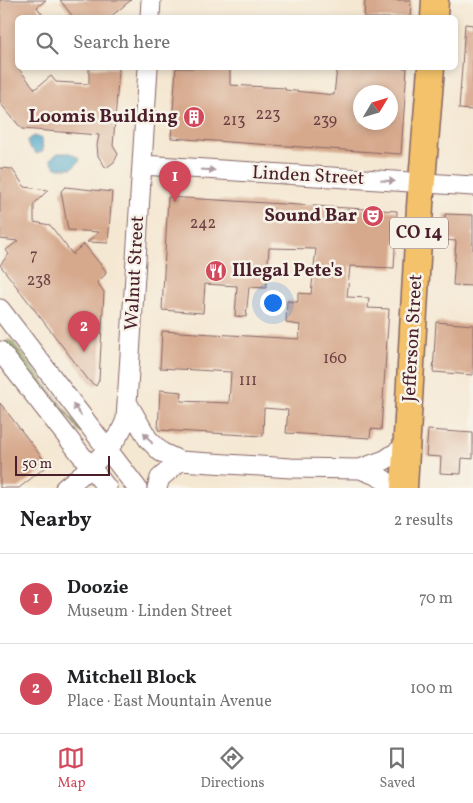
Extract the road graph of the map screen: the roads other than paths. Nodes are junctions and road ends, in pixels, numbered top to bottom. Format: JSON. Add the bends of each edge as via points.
{"nodes":[{"id":1,"x":151,"y":0,"type":"edge"},
{"id":2,"x":435,"y":0,"type":"edge"},
{"id":3,"x":150,"y":15,"type":"edge"},
{"id":4,"x":434,"y":15,"type":"edge"},
{"id":5,"x":148,"y":70,"type":"edge"},
{"id":6,"x":431,"y":70,"type":"edge"},
{"id":7,"x":142,"y":165,"type":"junction"},
{"id":8,"x":422,"y":182,"type":"junction"},
{"id":9,"x":473,"y":186,"type":"edge"},
{"id":10,"x":0,"y":309,"type":"edge"},
{"id":11,"x":0,"y":330,"type":"edge"},
{"id":12,"x":20,"y":335,"type":"junction"},
{"id":13,"x":0,"y":351,"type":"edge"},
{"id":14,"x":128,"y":404,"type":"junction"},
{"id":15,"x":407,"y":445,"type":"junction"},
{"id":16,"x":106,"y":448,"type":"junction"},
{"id":17,"x":180,"y":461,"type":"junction"},
{"id":18,"x":90,"y":466,"type":"junction"},
{"id":19,"x":360,"y":469,"type":"junction"},
{"id":20,"x":65,"y":488,"type":"edge"},
{"id":21,"x":107,"y":488,"type":"edge"},
{"id":22,"x":137,"y":488,"type":"edge"},
{"id":23,"x":157,"y":488,"type":"edge"},
{"id":24,"x":396,"y":488,"type":"edge"},
{"id":25,"x":404,"y":488,"type":"edge"}],
"edges":[{"from":1,"to":3,"type":"street"},
{"from":2,"to":4,"type":"highway"},
{"from":5,"to":7,"type":"street","name":"Walnut Street"},
{"from":6,"to":8,"type":"highway","name":"Jefferson Street","number":"CO 14"},
{"from":7,"to":8,"type":"street","name":"Linden Street","one_way":true},
{"from":7,"to":14,"type":"street","name":"Walnut Street"},
{"from":8,"to":9,"type":"street","name":"Linden Street"},
{"from":8,"to":15,"type":"highway","name":"Jefferson Street","number":"CO 14"},
{"from":10,"to":12,"type":"street"},
{"from":11,"to":12,"type":"street"},
{"from":16,"to":12,"type":"street","one_way":true},
{"from":13,"to":18,"type":"street"},
{"from":14,"to":16,"type":"street","name":"Walnut Street","via":[[124,426]]},
{"from":17,"to":14,"type":"street","one_way":true,"via":[[162,452],[148,439]]},
{"from":15,"to":19,"type":"street","via":[[385,460]]},
{"from":15,"to":25,"type":"highway","name":"Jefferson Street","number":"CO 14"},
{"from":16,"to":18,"type":"street","name":"Walnut Street"},
{"from":16,"to":22,"type":"street"},
{"from":17,"to":19,"type":"street"},
{"from":17,"to":23,"type":"street","via":[[160,478]]},
{"from":18,"to":20,"type":"street","name":"Walnut Street"},
{"from":18,"to":21,"type":"street"},
{"from":19,"to":24,"type":"street"}]}
